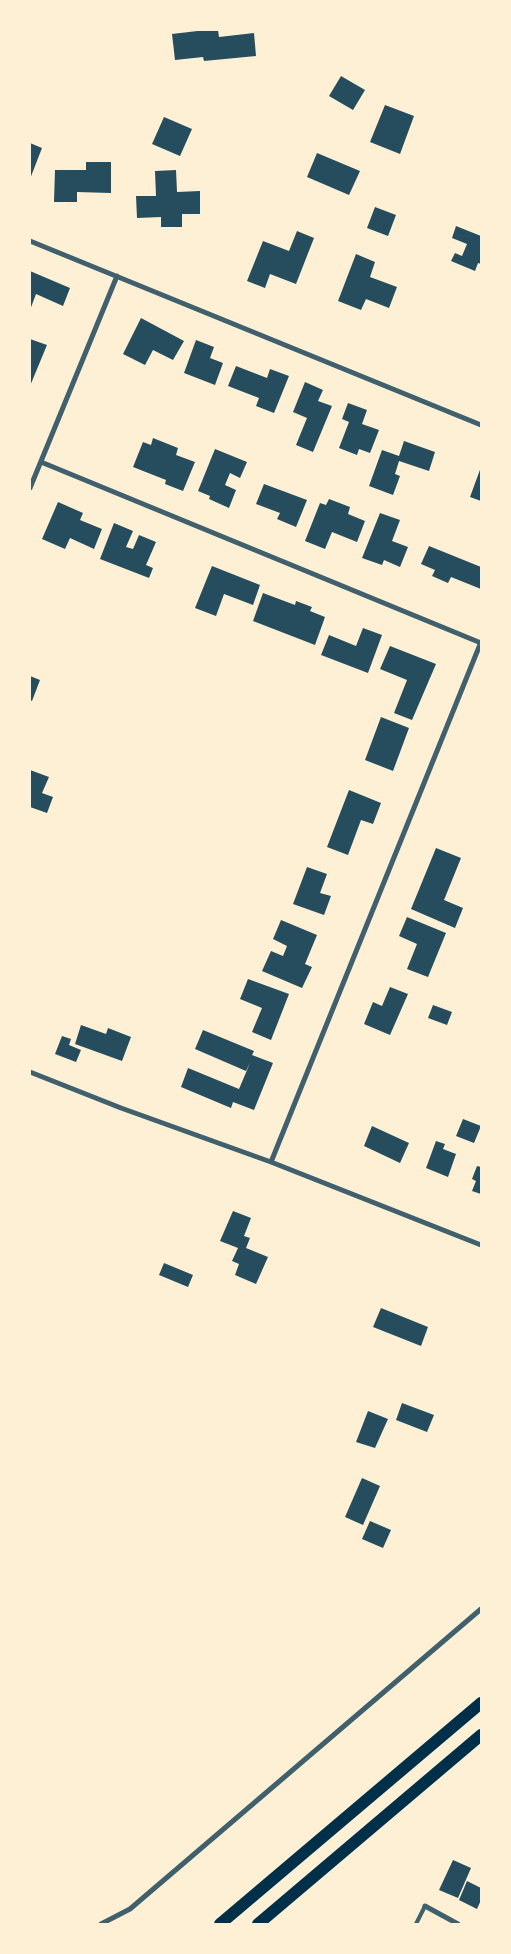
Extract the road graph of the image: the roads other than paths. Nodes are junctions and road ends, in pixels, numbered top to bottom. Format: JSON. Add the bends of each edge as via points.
{"nodes":[{"id":1,"x":30,"y":241,"type":"edge"},
{"id":2,"x":117,"y":276,"type":"junction"},
{"id":3,"x":481,"y":425,"type":"edge"},
{"id":4,"x":42,"y":462,"type":"junction"},
{"id":5,"x":30,"y":488,"type":"edge"},
{"id":6,"x":481,"y":643,"type":"edge"},
{"id":7,"x":30,"y":1072,"type":"edge"},
{"id":8,"x":271,"y":1162,"type":"junction"},
{"id":9,"x":481,"y":1245,"type":"edge"},
{"id":10,"x":481,"y":1610,"type":"edge"},
{"id":11,"x":481,"y":1703,"type":"edge"},
{"id":12,"x":481,"y":1735,"type":"edge"},
{"id":13,"x":425,"y":1906,"type":"joint"},
{"id":14,"x":101,"y":1924,"type":"edge"},
{"id":15,"x":220,"y":1924,"type":"edge"},
{"id":16,"x":258,"y":1924,"type":"edge"},
{"id":17,"x":416,"y":1924,"type":"edge"},
{"id":18,"x":458,"y":1924,"type":"edge"}],
"edges":[{"from":1,"to":2,"type":"street"},
{"from":2,"to":3,"type":"street"},
{"from":2,"to":4,"type":"street"},
{"from":4,"to":5,"type":"street"},
{"from":4,"to":6,"type":"street"},
{"from":6,"to":8,"type":"street"},
{"from":7,"to":8,"type":"street"},
{"from":8,"to":9,"type":"street"},
{"from":10,"to":14,"type":"street","via":[[130,1909]]},
{"from":11,"to":15,"type":"highway"},
{"from":12,"to":16,"type":"highway"},
{"from":13,"to":17,"type":"lane"},
{"from":13,"to":18,"type":"street"}]}
